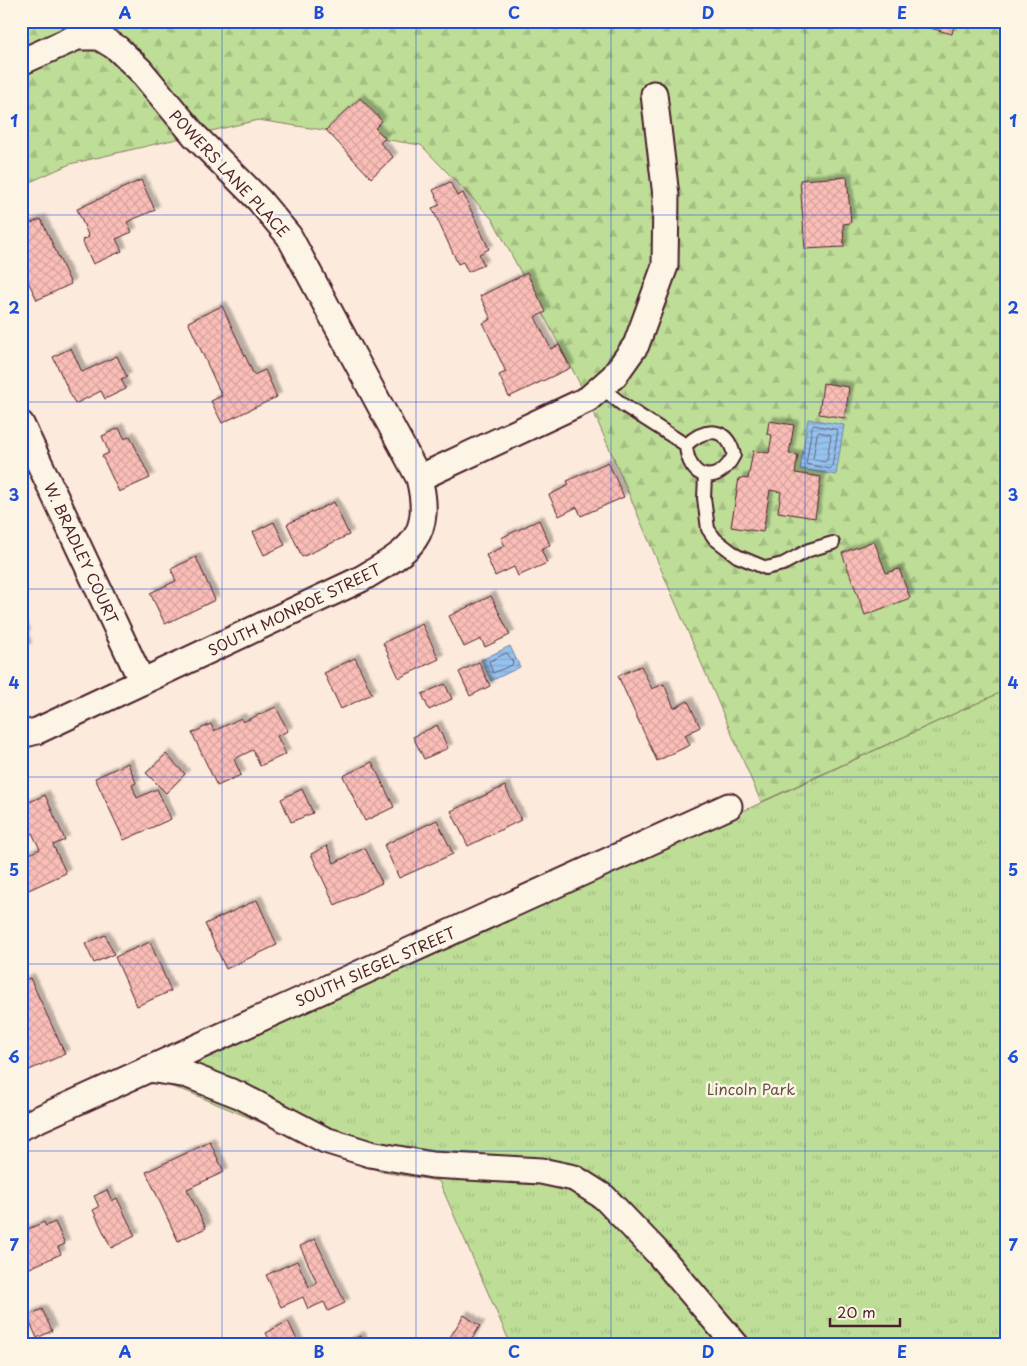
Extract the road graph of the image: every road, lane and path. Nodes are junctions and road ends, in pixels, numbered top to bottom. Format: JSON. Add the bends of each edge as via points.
{"nodes":[{"id":1,"x":21,"y":62,"type":"edge"},
{"id":2,"x":654,"y":94,"type":"dead end"},
{"id":3,"x":594,"y":393,"type":"junction"},
{"id":4,"x":21,"y":424,"type":"edge"},
{"id":5,"x":686,"y":445,"type":"junction"},
{"id":6,"x":705,"y":476,"type":"junction"},
{"id":7,"x":419,"y":478,"type":"junction"},
{"id":8,"x":833,"y":543,"type":"dead end"},
{"id":9,"x":142,"y":682,"type":"junction"},
{"id":10,"x":21,"y":735,"type":"edge"},
{"id":11,"x":729,"y":806,"type":"dead end"},
{"id":12,"x":148,"y":1069,"type":"junction"},
{"id":13,"x":21,"y":1128,"type":"edge"},
{"id":14,"x":736,"y":1345,"type":"edge"}],
"edges":[{"from":1,"to":7,"type":"street","name":"POWERS LANE PLACE","via":[[77,37],[99,37],[118,48],[140,70],[195,136],[259,200],[289,236]]},
{"from":2,"to":3,"type":"street","via":[[666,196],[664,266],[636,345],[614,376]]},
{"from":3,"to":5,"type":"lane","via":[[623,404]]},
{"from":3,"to":7,"type":"street"},
{"from":4,"to":9,"type":"street","name":"W. BRADLEY COURT"},
{"from":5,"to":6,"type":"lane","via":[[690,463]]},
{"from":5,"to":6,"type":"lane","via":[[705,432],[717,432],[732,446],[734,455],[723,471],[715,476]]},
{"from":6,"to":8,"type":"lane","via":[[708,529],[715,539],[737,556],[766,568]]},
{"from":7,"to":9,"type":"street","name":"SOUTH MONROE STREET","via":[[424,498],[424,519],[417,538],[395,559],[361,579]]},
{"from":9,"to":10,"type":"street","name":"SOUTH MONROE STREET","via":[[37,731]]},
{"from":11,"to":12,"type":"street","name":"SOUTH SIEGEL STREET"},
{"from":12,"to":13,"type":"street","name":"SOUTH SIEGEL STREET"},
{"from":12,"to":14,"type":"street","via":[[188,1075],[222,1088],[326,1140],[370,1154],[432,1165],[541,1171],[574,1178],[611,1204],[657,1252]]}]}
